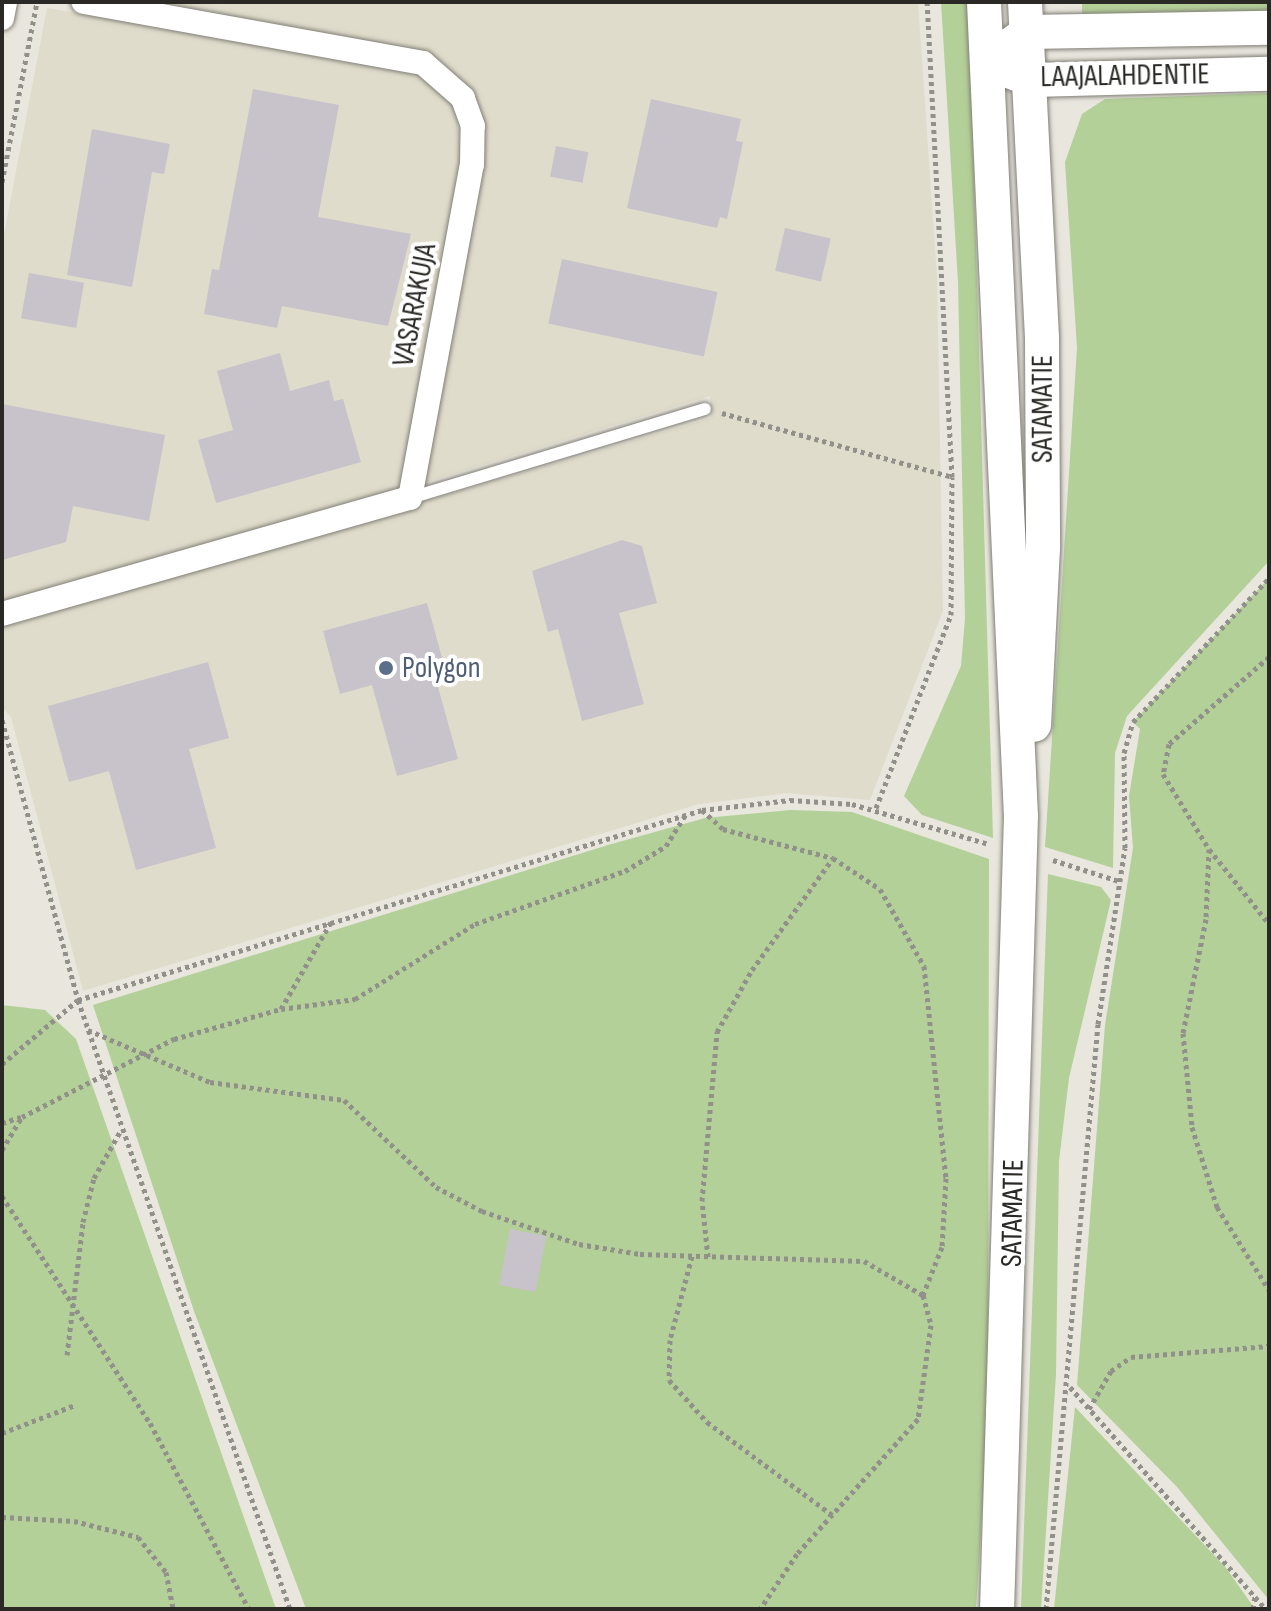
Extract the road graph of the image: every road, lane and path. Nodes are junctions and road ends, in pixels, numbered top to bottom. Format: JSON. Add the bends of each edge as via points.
{"nodes":[{"id":1,"x":5,"y":2,"type":"edge"},
{"id":2,"x":37,"y":2,"type":"edge"},
{"id":3,"x":83,"y":2,"type":"edge"},
{"id":4,"x":927,"y":2,"type":"edge"},
{"id":5,"x":984,"y":2,"type":"edge"},
{"id":6,"x":1027,"y":17,"type":"edge"},
{"id":7,"x":2,"y":18,"type":"edge"},
{"id":8,"x":1269,"y":28,"type":"edge"},
{"id":9,"x":988,"y":63,"type":"junction"},
{"id":10,"x":1269,"y":74,"type":"edge"},
{"id":11,"x":1032,"y":80,"type":"junction"},
{"id":12,"x":2,"y":182,"type":"edge"},
{"id":13,"x":705,"y":409,"type":"joint"},
{"id":14,"x":952,"y":477,"type":"junction"},
{"id":15,"x":410,"y":498,"type":"junction"},
{"id":16,"x":1269,"y":578,"type":"edge"},
{"id":17,"x":2,"y":614,"type":"edge"},
{"id":18,"x":1269,"y":657,"type":"edge"},
{"id":19,"x":2,"y":721,"type":"edge"},
{"id":20,"x":876,"y":808,"type":"junction"},
{"id":21,"x":702,"y":810,"type":"junction"},
{"id":22,"x":685,"y":815,"type":"junction"},
{"id":23,"x":1021,"y":816,"type":"junction"},
{"id":24,"x":989,"y":844,"type":"dead end"},
{"id":25,"x":1209,"y":849,"type":"junction"},
{"id":26,"x":833,"y":858,"type":"junction"},
{"id":27,"x":1053,"y":860,"type":"dead end"},
{"id":28,"x":1122,"y":882,"type":"junction"},
{"id":29,"x":332,"y":921,"type":"junction"},
{"id":30,"x":1269,"y":924,"type":"edge"},
{"id":31,"x":78,"y":1000,"type":"junction"},
{"id":32,"x":281,"y":1009,"type":"junction"},
{"id":33,"x":88,"y":1030,"type":"junction"},
{"id":34,"x":148,"y":1058,"type":"junction"},
{"id":35,"x":2,"y":1064,"type":"edge"},
{"id":36,"x":104,"y":1079,"type":"junction"},
{"id":37,"x":22,"y":1117,"type":"junction"},
{"id":38,"x":2,"y":1123,"type":"edge"},
{"id":39,"x":121,"y":1129,"type":"junction"},
{"id":40,"x":2,"y":1150,"type":"edge"},
{"id":41,"x":2,"y":1196,"type":"edge"},
{"id":42,"x":692,"y":1256,"type":"junction"},
{"id":43,"x":708,"y":1257,"type":"junction"},
{"id":44,"x":1269,"y":1290,"type":"edge"},
{"id":45,"x":923,"y":1295,"type":"junction"},
{"id":46,"x":72,"y":1299,"type":"junction"},
{"id":47,"x":1269,"y":1346,"type":"edge"},
{"id":48,"x":67,"y":1355,"type":"dead end"},
{"id":49,"x":1069,"y":1386,"type":"junction"},
{"id":50,"x":75,"y":1405,"type":"dead end"},
{"id":51,"x":1089,"y":1409,"type":"junction"},
{"id":52,"x":2,"y":1433,"type":"edge"},
{"id":53,"x":832,"y":1515,"type":"junction"},
{"id":54,"x":2,"y":1517,"type":"edge"},
{"id":55,"x":1255,"y":1596,"type":"junction"},
{"id":56,"x":173,"y":1609,"type":"edge"},
{"id":57,"x":249,"y":1609,"type":"edge"},
{"id":58,"x":290,"y":1609,"type":"edge"},
{"id":59,"x":760,"y":1609,"type":"edge"},
{"id":60,"x":997,"y":1609,"type":"edge"},
{"id":61,"x":1046,"y":1609,"type":"edge"},
{"id":62,"x":1253,"y":1609,"type":"edge"},
{"id":63,"x":1266,"y":1609,"type":"edge"}],
"edges":[{"from":1,"to":7,"type":"street"},
{"from":2,"to":12,"type":"path"},
{"from":3,"to":15,"type":"street","name":"VASARAKUJA","via":[[423,63],[463,98],[473,126],[472,165]]},
{"from":4,"to":14,"type":"path"},
{"from":5,"to":9,"type":"main road","name":"SATAMATIE"},
{"from":6,"to":8,"type":"main road","name":"LAAJALAHDENTIE"},
{"from":6,"to":9,"type":"main road","name":"LAAJALAHDENTIE"},
{"from":6,"to":11,"type":"main road","name":"SATAMATIE"},
{"from":9,"to":11,"type":"main road","name":"LAAJALAHDENTIE"},
{"from":9,"to":23,"type":"main road","name":"SATAMATIE"},
{"from":10,"to":11,"type":"main road","name":"LAAJALAHDENTIE"},
{"from":11,"to":23,"type":"main road","name":"SATAMATIE","via":[[1043,548]]},
{"from":13,"to":14,"type":"path"},
{"from":13,"to":15,"type":"lane"},
{"from":14,"to":20,"type":"path","via":[[951,615]]},
{"from":15,"to":17,"type":"street"},
{"from":16,"to":28,"type":"path","via":[[1133,722],[1124,753]]},
{"from":18,"to":25,"type":"path","via":[[1164,752],[1163,774]]},
{"from":19,"to":31,"type":"path"},
{"from":20,"to":21,"type":"path","via":[[790,800]]},
{"from":20,"to":24,"type":"path"},
{"from":21,"to":22,"type":"path"},
{"from":21,"to":26,"type":"path","via":[[723,829]]},
{"from":22,"to":29,"type":"path"},
{"from":22,"to":32,"type":"path","via":[[666,846],[644,861],[475,924],[355,999]]},
{"from":23,"to":60,"type":"main road","name":"SATAMATIE"},
{"from":25,"to":30,"type":"path"},
{"from":25,"to":44,"type":"path","via":[[1206,919],[1183,1033],[1192,1127],[1217,1207]]},
{"from":26,"to":43,"type":"path","via":[[752,970],[717,1032],[703,1186]]},
{"from":26,"to":45,"type":"path","via":[[880,889],[924,966],[946,1178],[942,1247]]},
{"from":27,"to":28,"type":"path"},
{"from":28,"to":49,"type":"path","via":[[1098,1024]]},
{"from":29,"to":31,"type":"path"},
{"from":29,"to":32,"type":"path"},
{"from":31,"to":33,"type":"path"},
{"from":31,"to":35,"type":"path"},
{"from":32,"to":34,"type":"path","via":[[194,1030]]},
{"from":33,"to":34,"type":"path"},
{"from":33,"to":36,"type":"path"},
{"from":34,"to":36,"type":"path"},
{"from":34,"to":42,"type":"path","via":[[210,1082],[344,1100],[436,1187],[551,1235],[640,1254]]},
{"from":36,"to":37,"type":"path"},
{"from":36,"to":39,"type":"path"},
{"from":37,"to":38,"type":"path"},
{"from":37,"to":40,"type":"path"},
{"from":39,"to":46,"type":"path","via":[[94,1178]]},
{"from":39,"to":58,"type":"path"},
{"from":41,"to":46,"type":"path"},
{"from":42,"to":43,"type":"path"},
{"from":42,"to":53,"type":"path","via":[[670,1340],[669,1380],[707,1422]]},
{"from":43,"to":45,"type":"path","via":[[864,1261]]},
{"from":45,"to":53,"type":"path","via":[[931,1325],[918,1419]]},
{"from":46,"to":48,"type":"path"},
{"from":46,"to":57,"type":"path","via":[[191,1492]]},
{"from":47,"to":51,"type":"path","via":[[1131,1357],[1111,1371]]},
{"from":49,"to":51,"type":"path"},
{"from":49,"to":61,"type":"path"},
{"from":50,"to":52,"type":"path"},
{"from":51,"to":55,"type":"path","via":[[1172,1494]]},
{"from":53,"to":59,"type":"path"},
{"from":54,"to":56,"type":"path","via":[[74,1521],[138,1537],[166,1572]]},
{"from":55,"to":62,"type":"path"},
{"from":55,"to":63,"type":"path"}]}
